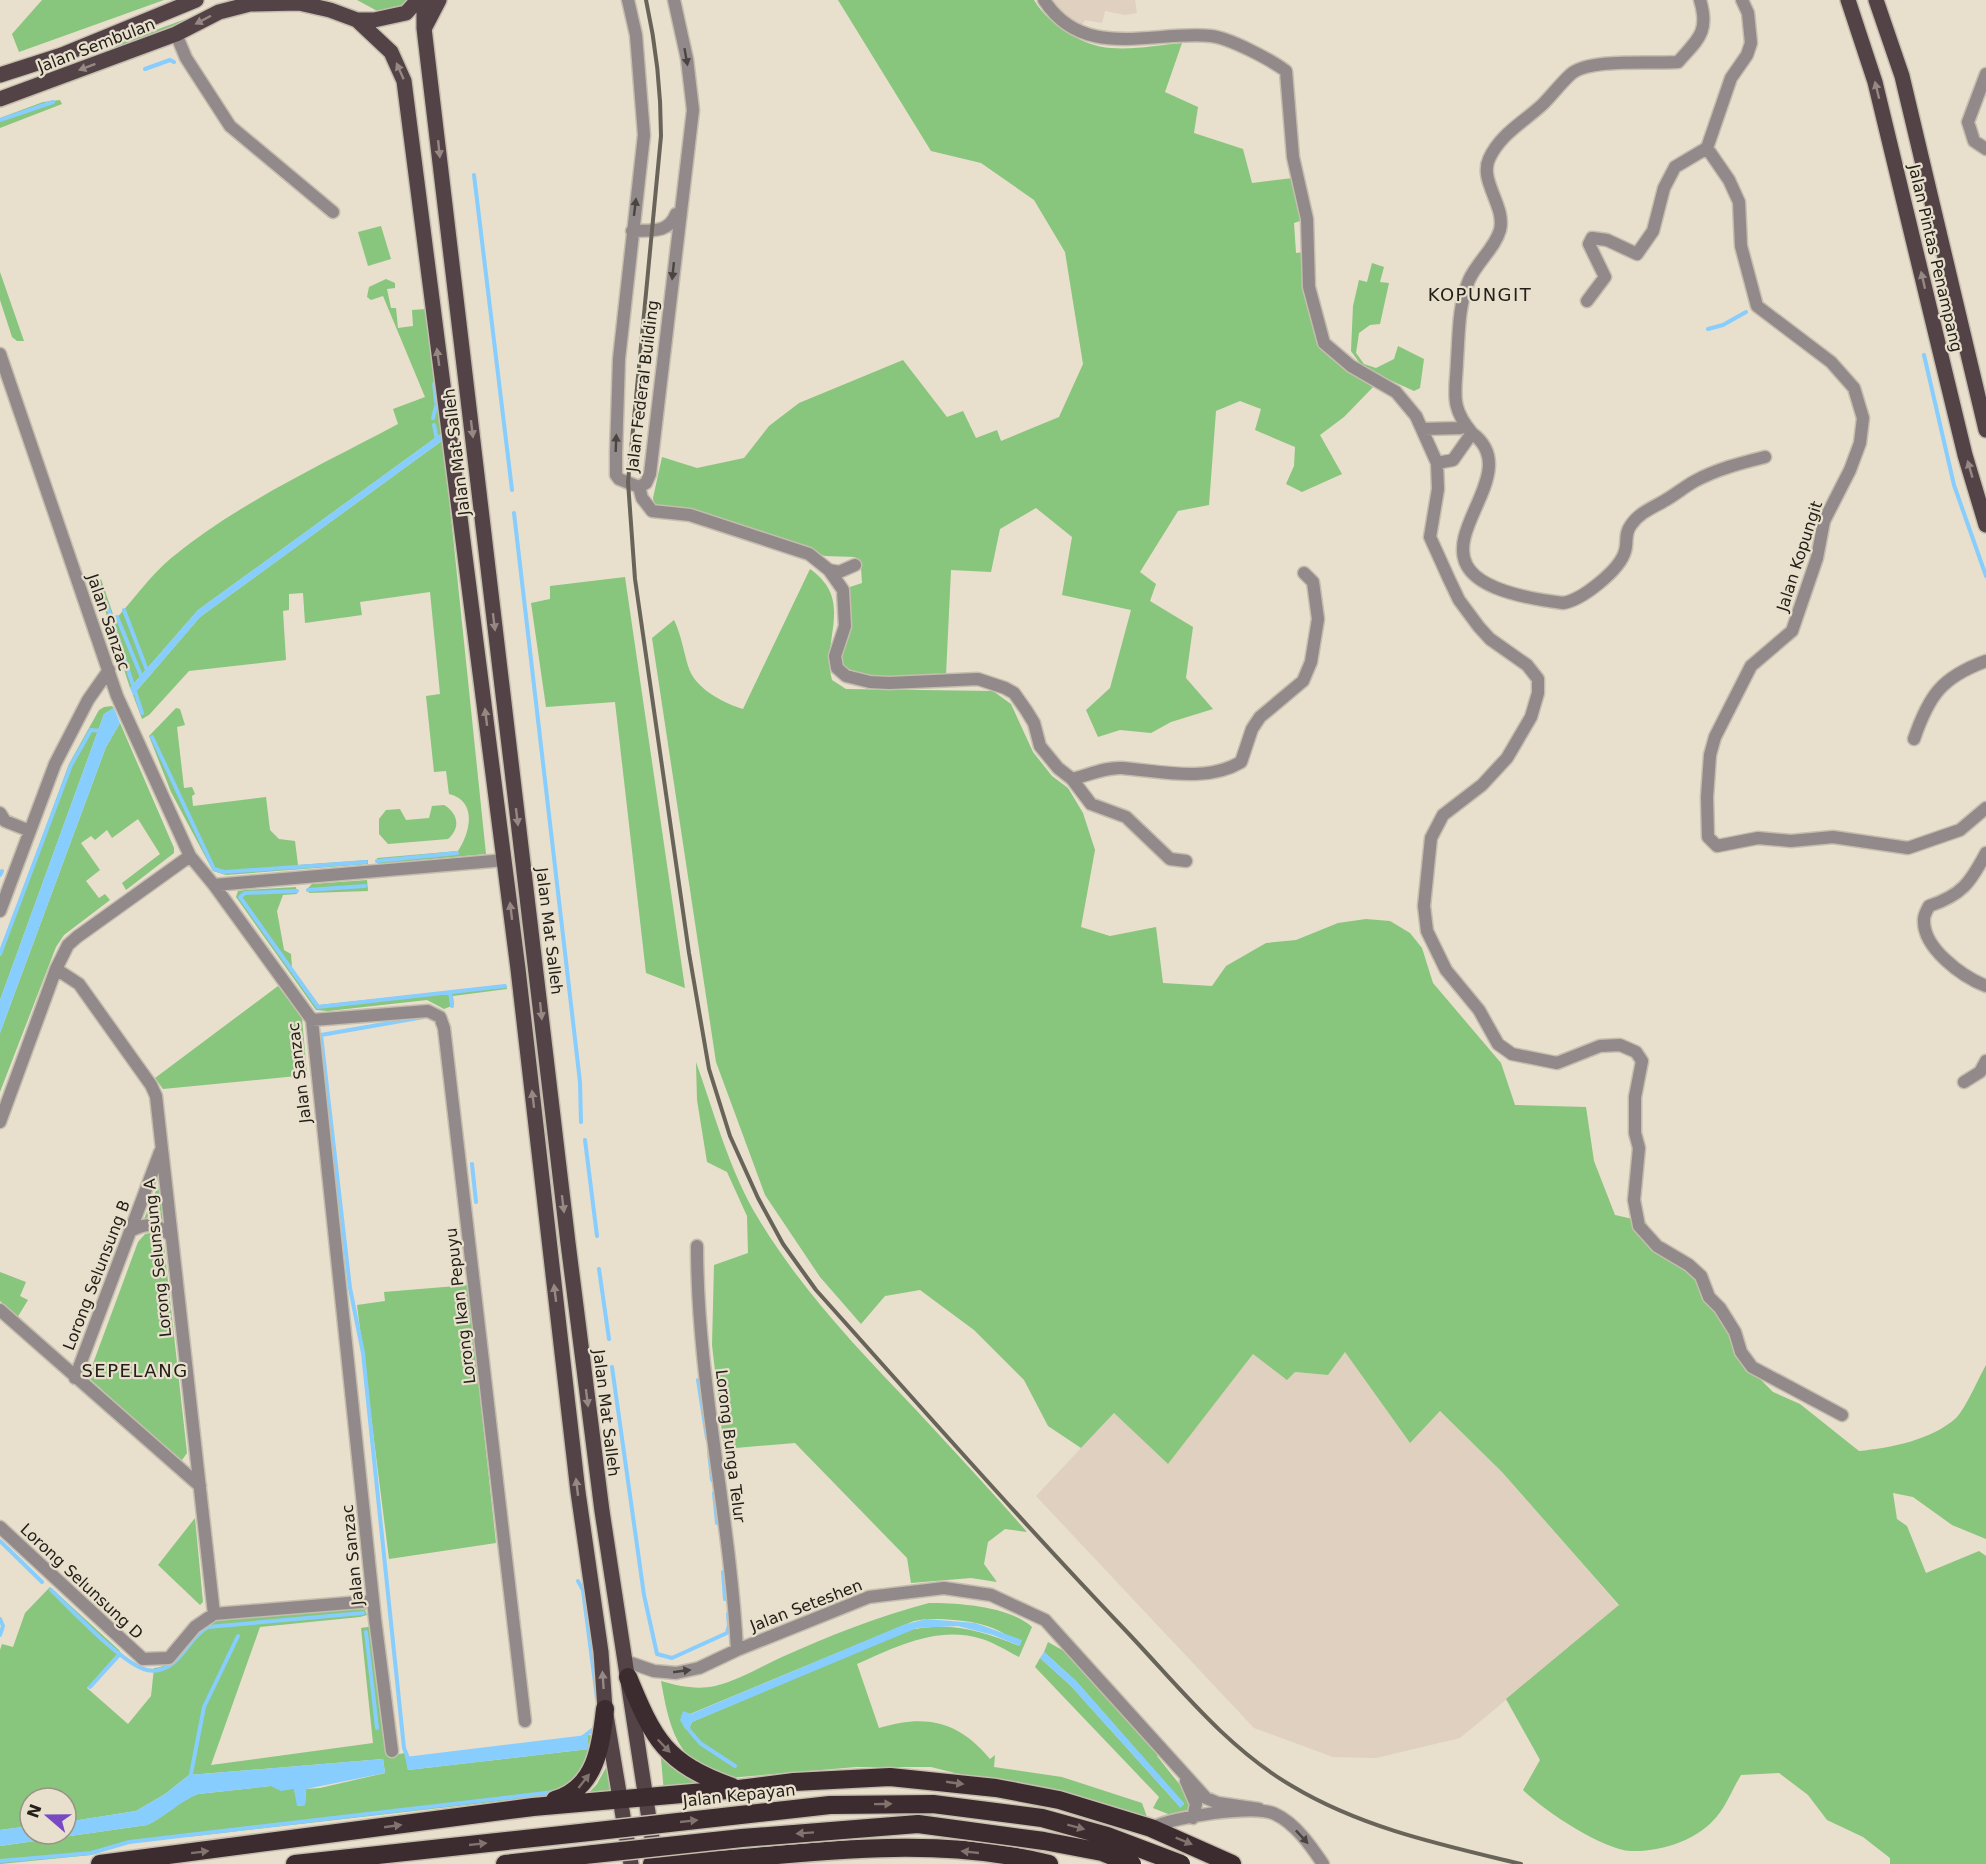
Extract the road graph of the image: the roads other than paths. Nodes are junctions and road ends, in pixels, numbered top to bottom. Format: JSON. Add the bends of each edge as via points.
{"nodes":[{"id":1,"x":196,"y":0,"type":"edge"},
{"id":2,"x":208,"y":0,"type":"edge"},
{"id":3,"x":329,"y":0,"type":"edge"},
{"id":4,"x":418,"y":0,"type":"edge"},
{"id":5,"x":424,"y":0,"type":"edge"},
{"id":6,"x":439,"y":0,"type":"edge"},
{"id":7,"x":628,"y":0,"type":"edge"},
{"id":8,"x":674,"y":0,"type":"edge"},
{"id":9,"x":1044,"y":0,"type":"edge"},
{"id":10,"x":1700,"y":0,"type":"edge"},
{"id":11,"x":1742,"y":0,"type":"edge"},
{"id":12,"x":1848,"y":0,"type":"edge"},
{"id":13,"x":1876,"y":0,"type":"edge"},
{"id":14,"x":341,"y":14,"type":"junction"},
{"id":15,"x":357,"y":20,"type":"junction"},
{"id":16,"x":424,"y":28,"type":"junction"},
{"id":17,"x":176,"y":34,"type":"junction"},
{"id":18,"x":1986,"y":74,"type":"edge"},
{"id":19,"x":0,"y":75,"type":"edge"},
{"id":20,"x":0,"y":99,"type":"edge"},
{"id":21,"x":1707,"y":148,"type":"junction"},
{"id":22,"x":1986,"y":149,"type":"edge"},
{"id":23,"x":679,"y":207,"type":"junction"},
{"id":24,"x":333,"y":212,"type":"dead end"},
{"id":25,"x":632,"y":231,"type":"junction"},
{"id":26,"x":1940,"y":233,"type":"junction"},
{"id":27,"x":1914,"y":241,"type":"junction"},
{"id":28,"x":1587,"y":301,"type":"dead end"},
{"id":29,"x":0,"y":354,"type":"edge"},
{"id":30,"x":1468,"y":428,"type":"junction"},
{"id":31,"x":1422,"y":429,"type":"junction"},
{"id":32,"x":1986,"y":430,"type":"edge"},
{"id":33,"x":1765,"y":457,"type":"dead end"},
{"id":34,"x":1437,"y":463,"type":"junction"},
{"id":35,"x":639,"y":487,"type":"junction"},
{"id":36,"x":1986,"y":525,"type":"edge"},
{"id":37,"x":855,"y":565,"type":"dead end"},
{"id":38,"x":829,"y":570,"type":"junction"},
{"id":39,"x":1304,"y":573,"type":"dead end"},
{"id":40,"x":1986,"y":661,"type":"edge"},
{"id":41,"x":108,"y":670,"type":"junction"},
{"id":42,"x":1914,"y":739,"type":"dead end"},
{"id":43,"x":1072,"y":779,"type":"junction"},
{"id":44,"x":1986,"y":808,"type":"edge"},
{"id":45,"x":0,"y":813,"type":"edge"},
{"id":46,"x":30,"y":831,"type":"junction"},
{"id":47,"x":1986,"y":853,"type":"edge"},
{"id":48,"x":190,"y":856,"type":"junction"},
{"id":49,"x":505,"y":860,"type":"junction"},
{"id":50,"x":1186,"y":861,"type":"dead end"},
{"id":51,"x":214,"y":885,"type":"junction"},
{"id":52,"x":0,"y":911,"type":"edge"},
{"id":53,"x":56,"y":969,"type":"junction"},
{"id":54,"x":1986,"y":986,"type":"edge"},
{"id":55,"x":312,"y":1020,"type":"junction"},
{"id":56,"x":1986,"y":1061,"type":"edge"},
{"id":57,"x":1964,"y":1082,"type":"dead end"},
{"id":58,"x":0,"y":1122,"type":"edge"},
{"id":59,"x":161,"y":1150,"type":"junction"},
{"id":60,"x":130,"y":1231,"type":"junction"},
{"id":61,"x":170,"y":1235,"type":"junction"},
{"id":62,"x":698,"y":1246,"type":"dead end"},
{"id":63,"x":0,"y":1310,"type":"edge"},
{"id":64,"x":75,"y":1378,"type":"junction"},
{"id":65,"x":1842,"y":1415,"type":"dead end"},
{"id":66,"x":200,"y":1486,"type":"junction"},
{"id":67,"x":0,"y":1527,"type":"edge"},
{"id":68,"x":374,"y":1601,"type":"junction"},
{"id":69,"x":214,"y":1614,"type":"junction"},
{"id":70,"x":737,"y":1650,"type":"junction"},
{"id":71,"x":626,"y":1669,"type":"junction"},
{"id":72,"x":605,"y":1709,"type":"junction"},
{"id":73,"x":525,"y":1721,"type":"dead end"},
{"id":74,"x":392,"y":1751,"type":"dead end"},
{"id":75,"x":1183,"y":1774,"type":"junction"},
{"id":76,"x":739,"y":1789,"type":"junction"},
{"id":77,"x":646,"y":1797,"type":"junction"},
{"id":78,"x":620,"y":1800,"type":"junction"},
{"id":79,"x":533,"y":1807,"type":"junction"},
{"id":80,"x":1259,"y":1809,"type":"junction"},
{"id":81,"x":1194,"y":1818,"type":"junction"},
{"id":82,"x":1151,"y":1828,"type":"junction"},
{"id":83,"x":741,"y":1858,"type":"junction"},
{"id":84,"x":100,"y":1864,"type":"edge"},
{"id":85,"x":295,"y":1864,"type":"edge"},
{"id":86,"x":505,"y":1864,"type":"edge"},
{"id":87,"x":631,"y":1864,"type":"edge"},
{"id":88,"x":654,"y":1864,"type":"edge"},
{"id":89,"x":721,"y":1864,"type":"edge"},
{"id":90,"x":1049,"y":1864,"type":"edge"},
{"id":91,"x":1132,"y":1864,"type":"edge"},
{"id":92,"x":1181,"y":1864,"type":"edge"},
{"id":93,"x":1232,"y":1864,"type":"edge"},
{"id":94,"x":1323,"y":1864,"type":"edge"}],
"edges":[{"from":1,"to":19,"type":"main road","name":"Jalan Sembulan","via":[[62,55]]},
{"from":2,"to":17,"type":"main road","via":[[182,14]]},
{"from":3,"to":14,"type":"main road"},
{"from":4,"to":15,"type":"main road","via":[[406,13]]},
{"from":5,"to":16,"type":"main road","name":"Jalan Mat Salleh"},
{"from":6,"to":16,"type":"main road"},
{"from":25,"to":7,"type":"street","name":"Jalan Federal Building","one_way":true,"via":[[644,135],[636,35]]},
{"from":8,"to":23,"type":"street","name":"Jalan Federal Building","one_way":true,"via":[[693,110]]},
{"from":9,"to":31,"type":"street","via":[[1068,24],[1101,38],[1213,36],[1286,71],[1293,157],[1307,219],[1310,287],[1324,343],[1351,366],[1396,392]]},
{"from":10,"to":30,"type":"street","via":[[1700,39],[1678,62],[1590,64],[1571,74],[1529,117],[1505,135],[1488,162],[1501,228],[1469,280],[1459,319],[1453,381],[1457,408]]},
{"from":11,"to":21,"type":"street","via":[[1748,12],[1751,43],[1731,78]]},
{"from":27,"to":12,"type":"main road","name":"Jalan Pintas Penampang","one_way":true,"via":[[1875,82]]},
{"from":13,"to":26,"type":"main road","name":"Jalan Pintas Penampang","via":[[1902,76]]},
{"from":14,"to":15,"type":"main road","name":"Jalan Sembulan"},
{"from":14,"to":17,"type":"main road","name":"Jalan Sembulan","one_way":true,"via":[[298,3],[250,4],[219,12]]},
{"from":49,"to":15,"type":"main road","name":"Jalan Mat Salleh","one_way":true,"via":[[404,81],[391,52]]},
{"from":16,"to":71,"type":"main road","name":"Jalan Mat Salleh","one_way":true,"via":[[566,1232]]},
{"from":17,"to":20,"type":"main road","name":"Jalan Sembulan","one_way":true},
{"from":17,"to":24,"type":"street","via":[[186,57],[230,126]]},
{"from":18,"to":22,"type":"street","via":[[1968,122],[1974,141]]},
{"from":21,"to":28,"type":"street","via":[[1675,167],[1664,188],[1653,231],[1637,254],[1607,240],[1592,238],[1589,244],[1605,277]]},
{"from":21,"to":44,"type":"street","name":"Jalan Kopungit","via":[[1739,202],[1742,246],[1757,306],[1831,362],[1854,388],[1863,418],[1860,443],[1824,521],[1817,558],[1792,631],[1751,666],[1715,737],[1707,797],[1708,837],[1717,846],[1758,838],[1791,841],[1833,837],[1908,848],[1959,830]]},
{"from":23,"to":25,"type":"street","via":[[672,225],[662,230]]},
{"from":23,"to":35,"type":"street","name":"Jalan Federal Building","one_way":true,"via":[[650,474]]},
{"from":35,"to":25,"type":"street","name":"Jalan Federal Building","one_way":true,"via":[[620,479],[616,465],[619,359]]},
{"from":26,"to":27,"type":"main road"},
{"from":26,"to":32,"type":"main road","name":"Jalan Pintas Penampang"},
{"from":36,"to":27,"type":"main road","name":"Jalan Pintas Penampang","one_way":true},
{"from":29,"to":41,"type":"street","name":"Jalan Sanzac"},
{"from":30,"to":31,"type":"street"},
{"from":30,"to":33,"type":"street","via":[[1489,450],[1485,487],[1463,547],[1468,570],[1485,585],[1563,603],[1588,593],[1617,564],[1626,551],[1625,537],[1630,525],[1645,511],[1694,481]]},
{"from":30,"to":34,"type":"street","via":[[1453,459]]},
{"from":31,"to":34,"type":"street"},
{"from":34,"to":65,"type":"street","via":[[1438,489],[1430,537],[1459,600],[1490,639],[1535,674],[1538,693],[1531,717],[1506,758],[1482,785],[1443,815],[1431,838],[1424,906],[1427,931],[1446,970],[1479,1010],[1498,1044],[1512,1054],[1557,1063],[1600,1046],[1620,1045],[1636,1052],[1642,1061],[1635,1097],[1639,1148],[1634,1200],[1640,1226],[1658,1246],[1701,1276],[1709,1297],[1735,1332],[1741,1352],[1752,1367]]},
{"from":35,"to":38,"type":"street","via":[[652,511],[690,515],[809,554]]},
{"from":37,"to":38,"type":"street","via":[[839,572]]},
{"from":38,"to":43,"type":"street","via":[[843,590],[846,606],[835,656],[837,668],[846,676],[889,683],[978,679],[1005,688],[1014,693],[1034,723],[1040,746]]},
{"from":39,"to":43,"type":"street","via":[[1313,582],[1318,619],[1311,662],[1303,681],[1260,717],[1241,762],[1218,770],[1178,775],[1121,768]]},
{"from":40,"to":42,"type":"street","via":[[1940,686],[1927,703]]},
{"from":41,"to":46,"type":"street","via":[[55,764]]},
{"from":41,"to":48,"type":"street","name":"Jalan Sanzac"},
{"from":43,"to":50,"type":"street","via":[[1091,804],[1126,817],[1170,859]]},
{"from":45,"to":46,"type":"street","via":[[5,821]]},
{"from":46,"to":52,"type":"street"},
{"from":47,"to":54,"type":"street","via":[[1959,893],[1929,906],[1924,919],[1928,934],[1945,960],[1957,972]]},
{"from":48,"to":51,"type":"street","name":"Jalan Sanzac"},
{"from":48,"to":53,"type":"street","via":[[76,937]]},
{"from":49,"to":51,"type":"street"},
{"from":72,"to":49,"type":"main road","name":"Jalan Mat Salleh","one_way":true,"via":[[602,1652],[576,1480]]},
{"from":51,"to":55,"type":"street","name":"Jalan Sanzac"},
{"from":53,"to":58,"type":"street"},
{"from":53,"to":59,"type":"street","name":"Lorong Selunsung A","via":[[79,984],[151,1085],[156,1096]]},
{"from":55,"to":68,"type":"street","name":"Jalan Sanzac"},
{"from":55,"to":73,"type":"street","name":"Lorong Ikan Pepuyu","via":[[428,1011],[440,1017],[444,1028]]},
{"from":56,"to":57,"type":"street","via":[[1980,1072]]},
{"from":59,"to":60,"type":"street","name":"Lorong Selunsung B"},
{"from":59,"to":61,"type":"street","name":"Lorong Selunsung A"},
{"from":60,"to":61,"type":"street","via":[[146,1224],[160,1226]]},
{"from":60,"to":64,"type":"street","name":"Lorong Selunsung B"},
{"from":61,"to":66,"type":"street","name":"Lorong Selunsung A"},
{"from":62,"to":70,"type":"street","name":"Lorong Bunga Telur","via":[[703,1355]]},
{"from":63,"to":64,"type":"street"},
{"from":64,"to":66,"type":"street"},
{"from":66,"to":69,"type":"street","name":"Lorong Selunsung A"},
{"from":67,"to":69,"type":"street","name":"Lorong Selunsung D","via":[[143,1659],[169,1658],[195,1627]]},
{"from":68,"to":69,"type":"street"},
{"from":68,"to":74,"type":"street","name":"Jalan Sanzac"},
{"from":71,"to":70,"type":"street","name":"Jalan Seteshen","one_way":true,"via":[[676,1673],[699,1668]]},
{"from":70,"to":75,"type":"street","name":"Jalan Seteshen","via":[[869,1597],[944,1588],[991,1595],[1045,1620]]},
{"from":71,"to":76,"type":"highway","one_way":true,"via":[[644,1719],[664,1746],[692,1770]]},
{"from":71,"to":77,"type":"main road","name":"Jalan Mat Salleh"},
{"from":72,"to":78,"type":"main road","name":"Jalan Mat Salleh"},
{"from":79,"to":72,"type":"highway","one_way":true,"via":[[576,1791],[589,1775],[602,1744]]},
{"from":75,"to":80,"type":"street","name":"Jalan Seteshen","via":[[1206,1798]]},
{"from":75,"to":81,"type":"street","name":"Jalan Seteshen","via":[[1196,1804]]},
{"from":76,"to":77,"type":"highway"},
{"from":76,"to":82,"type":"highway","one_way":true,"via":[[852,1778],[927,1779],[1059,1800]]},
{"from":77,"to":78,"type":"highway"},
{"from":77,"to":88,"type":"main road","name":"Jalan Mat Salleh"},
{"from":78,"to":79,"type":"highway"},
{"from":78,"to":87,"type":"main road","name":"Jalan Mat Salleh"},
{"from":84,"to":79,"type":"highway","one_way":true},
{"from":80,"to":81,"type":"street"},
{"from":80,"to":94,"type":"street","name":"Jalan Seteshen","one_way":true,"via":[[1277,1814],[1287,1822]]},
{"from":81,"to":82,"type":"street","via":[[1165,1821]]},
{"from":82,"to":93,"type":"highway","one_way":true},
{"from":83,"to":88,"type":"highway"},
{"from":83,"to":89,"type":"highway"},
{"from":90,"to":83,"type":"highway","one_way":true,"via":[[932,1847],[863,1847]]},
{"from":85,"to":92,"type":"highway","name":"Jalan Kepayan","one_way":true,"bridge":true,"via":[[830,1805],[933,1804],[1042,1818],[1118,1839]]},
{"from":91,"to":86,"type":"highway","one_way":true,"bridge":true,"via":[[1102,1852],[1044,1841],[918,1824],[742,1838]]}]}
